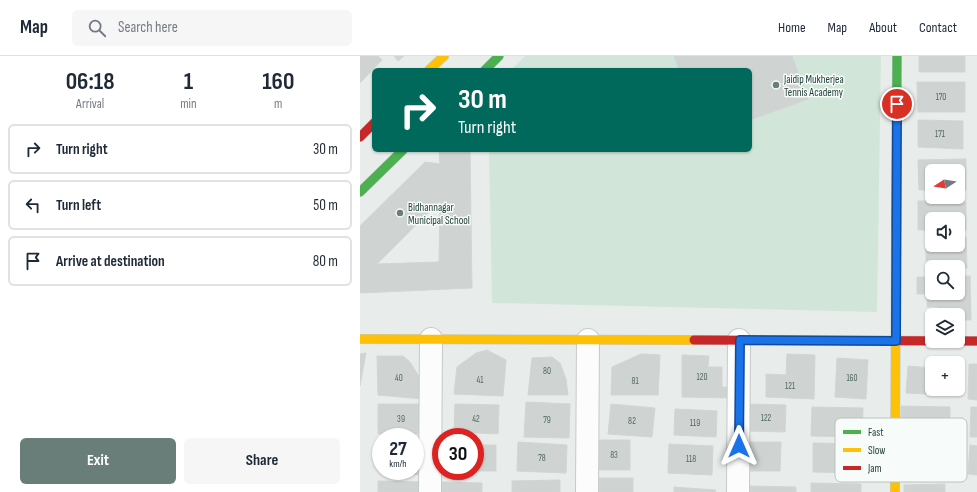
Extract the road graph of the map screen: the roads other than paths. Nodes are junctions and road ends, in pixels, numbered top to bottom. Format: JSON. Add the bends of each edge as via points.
{"nodes":[{"id":1,"x":444,"y":56,"type":"edge"},
{"id":2,"x":500,"y":56,"type":"edge"},
{"id":3,"x":897,"y":56,"type":"edge"},
{"id":4,"x":431,"y":68,"type":"edge"},
{"id":5,"x":487,"y":68,"type":"edge"},
{"id":6,"x":372,"y":125,"type":"edge"},
{"id":7,"x":360,"y":136,"type":"edge"},
{"id":8,"x":401,"y":152,"type":"edge"},
{"id":9,"x":360,"y":192,"type":"edge"},
{"id":10,"x":360,"y":339,"type":"edge"},
{"id":11,"x":431,"y":339,"type":"junction"},
{"id":12,"x":588,"y":340,"type":"junction"},
{"id":13,"x":740,"y":340,"type":"junction"},
{"id":14,"x":896,"y":341,"type":"junction"},
{"id":15,"x":977,"y":341,"type":"edge"},
{"id":16,"x":895,"y":418,"type":"edge"},
{"id":17,"x":895,"y":482,"type":"edge"},
{"id":18,"x":430,"y":492,"type":"edge"},
{"id":19,"x":587,"y":492,"type":"edge"},
{"id":20,"x":738,"y":492,"type":"edge"},
{"id":21,"x":895,"y":492,"type":"edge"}],
"edges":[{"from":1,"to":4,"type":"street"},
{"from":2,"to":5,"type":"street"},
{"from":3,"to":14,"type":"street"},
{"from":6,"to":7,"type":"street"},
{"from":8,"to":9,"type":"street"},
{"from":10,"to":11,"type":"street"},
{"from":11,"to":12,"type":"street"},
{"from":11,"to":18,"type":"street"},
{"from":12,"to":13,"type":"street"},
{"from":12,"to":19,"type":"street"},
{"from":13,"to":14,"type":"street"},
{"from":13,"to":20,"type":"street"},
{"from":14,"to":15,"type":"street"},
{"from":14,"to":16,"type":"street"},
{"from":17,"to":21,"type":"street"}]}
